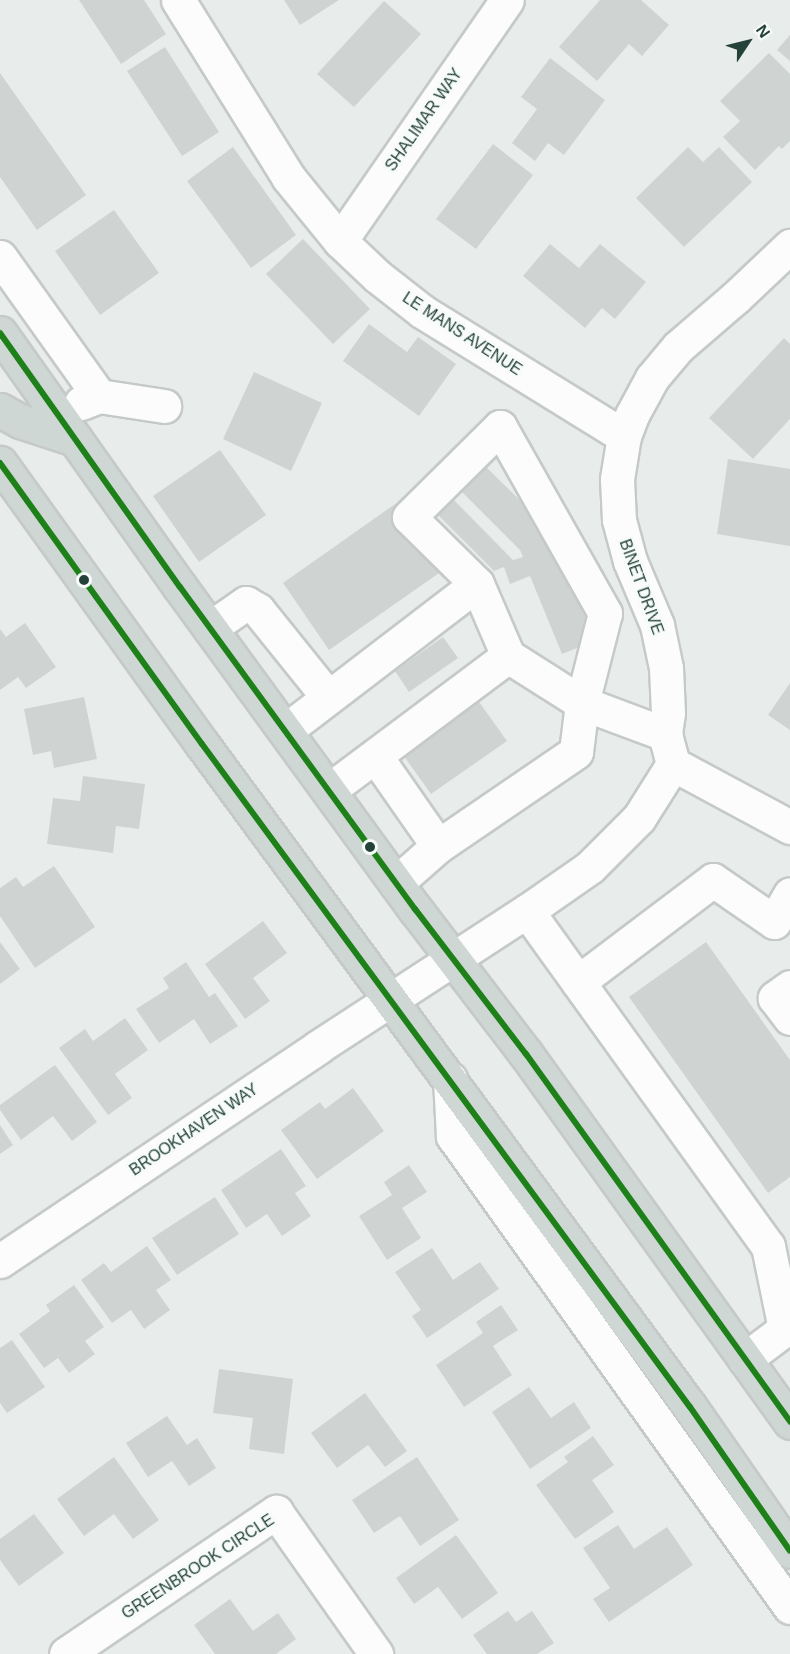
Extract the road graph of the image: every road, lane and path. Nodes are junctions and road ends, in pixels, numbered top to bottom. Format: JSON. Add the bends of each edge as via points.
{"nodes":[{"id":1,"x":178,"y":0,"type":"edge"},
{"id":2,"x":507,"y":0,"type":"edge"},
{"id":3,"x":340,"y":240,"type":"junction"},
{"id":4,"x":790,"y":246,"type":"edge"},
{"id":5,"x":0,"y":257,"type":"edge"},
{"id":6,"x":0,"y":333,"type":"edge"},
{"id":7,"x":164,"y":406,"type":"dead end"},
{"id":8,"x":0,"y":410,"type":"edge"},
{"id":9,"x":624,"y":436,"type":"junction"},
{"id":10,"x":75,"y":440,"type":"junction"},
{"id":11,"x":0,"y":464,"type":"edge"},
{"id":12,"x":477,"y":584,"type":"junction"},
{"id":13,"x":210,"y":628,"type":"junction"},
{"id":14,"x":508,"y":656,"type":"junction"},
{"id":15,"x":328,"y":698,"type":"junction"},
{"id":16,"x":582,"y":703,"type":"junction"},
{"id":17,"x":286,"y":730,"type":"junction"},
{"id":18,"x":669,"y":749,"type":"junction"},
{"id":19,"x":376,"y":757,"type":"junction"},
{"id":20,"x":329,"y":790,"type":"junction"},
{"id":21,"x":790,"y":827,"type":"edge"},
{"id":22,"x":438,"y":846,"type":"junction"},
{"id":23,"x":396,"y":883,"type":"junction"},
{"id":24,"x":790,"y":894,"type":"edge"},
{"id":25,"x":527,"y":911,"type":"junction"},
{"id":26,"x":782,"y":928,"type":"edge"},
{"id":27,"x":452,"y":959,"type":"junction"},
{"id":28,"x":578,"y":982,"type":"junction"},
{"id":29,"x":790,"y":987,"type":"edge"},
{"id":30,"x":390,"y":1001,"type":"junction"},
{"id":31,"x":790,"y":1018,"type":"edge"},
{"id":32,"x":450,"y":1079,"type":"junction"},
{"id":33,"x":0,"y":1261,"type":"edge"},
{"id":34,"x":745,"y":1359,"type":"junction"},
{"id":35,"x":790,"y":1422,"type":"edge"},
{"id":36,"x":790,"y":1551,"type":"edge"},
{"id":37,"x":790,"y":1607,"type":"edge"},
{"id":38,"x":66,"y":1654,"type":"edge"},
{"id":39,"x":376,"y":1654,"type":"edge"}],
"edges":[{"from":1,"to":3,"type":"street","name":"LE MANS AVENUE","via":[[288,177]]},
{"from":2,"to":3,"type":"street","name":"SHALIMAR WAY"},
{"from":3,"to":9,"type":"street","name":"LE MANS AVENUE","via":[[423,312]]},
{"from":4,"to":9,"type":"street","name":"BINET DRIVE","via":[[678,347],[652,378]]},
{"from":5,"to":7,"type":"street","via":[[90,399]]},
{"from":6,"to":10,"type":"main road"},
{"from":8,"to":10,"type":"main road"},
{"from":9,"to":18,"type":"street","name":"BINET DRIVE","via":[[617,479],[619,520],[630,561],[657,625],[666,668]]},
{"from":10,"to":13,"type":"main road"},
{"from":11,"to":30,"type":"main road"},
{"from":12,"to":14,"type":"street"},
{"from":12,"to":15,"type":"street"},
{"from":12,"to":16,"type":"street","via":[[409,517],[500,427],[604,613]]},
{"from":13,"to":15,"type":"street","via":[[246,603],[258,610]]},
{"from":13,"to":17,"type":"main road"},
{"from":14,"to":16,"type":"street"},
{"from":14,"to":19,"type":"street"},
{"from":15,"to":17,"type":"street"},
{"from":16,"to":18,"type":"street"},
{"from":16,"to":22,"type":"street","via":[[576,752]]},
{"from":17,"to":20,"type":"main road"},
{"from":18,"to":21,"type":"street"},
{"from":18,"to":25,"type":"street","name":"BINET DRIVE","via":[[639,818],[590,867]]},
{"from":19,"to":20,"type":"street"},
{"from":19,"to":22,"type":"street"},
{"from":20,"to":23,"type":"main road"},
{"from":22,"to":23,"type":"street"},
{"from":23,"to":27,"type":"main road"},
{"from":24,"to":26,"type":"street"},
{"from":25,"to":27,"type":"street","name":"BINET DRIVE"},
{"from":25,"to":28,"type":"street"},
{"from":26,"to":28,"type":"street","via":[[713,880]]},
{"from":27,"to":30,"type":"street","name":"BINET DRIVE"},
{"from":27,"to":34,"type":"main road","via":[[526,1054]]},
{"from":28,"to":34,"type":"street","via":[[768,1246],[785,1329]]},
{"from":29,"to":31,"type":"street","via":[[775,998]]},
{"from":30,"to":32,"type":"main road"},
{"from":30,"to":33,"type":"street","name":"BROOKHAVEN WAY"},
{"from":32,"to":36,"type":"main road","via":[[690,1407]]},
{"from":32,"to":37,"type":"street","via":[[453,1137]]},
{"from":34,"to":35,"type":"main road"},
{"from":38,"to":39,"type":"street","name":"GREENBROOK CIRCLE","via":[[276,1512]]}]}
